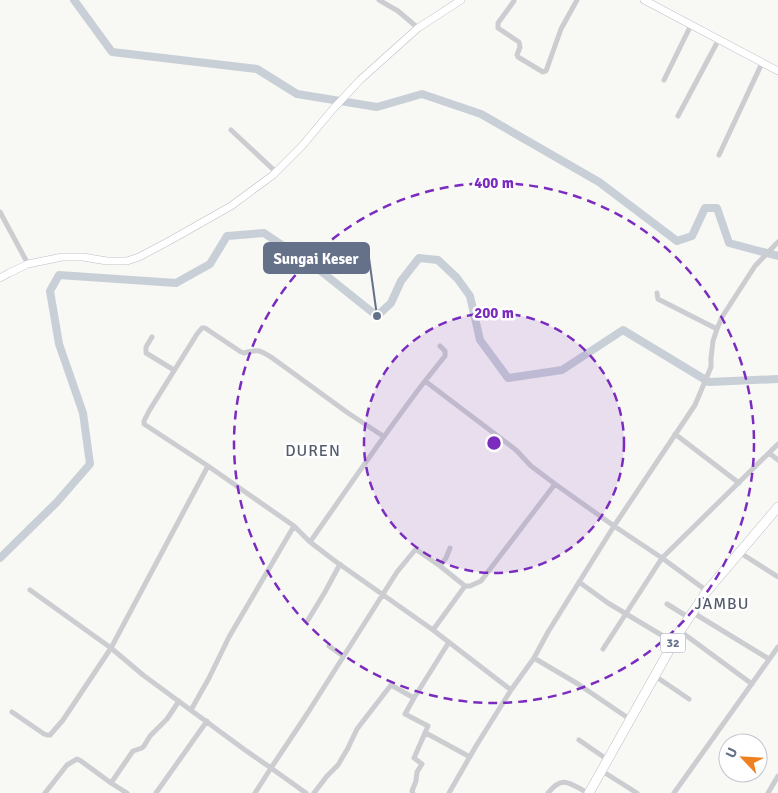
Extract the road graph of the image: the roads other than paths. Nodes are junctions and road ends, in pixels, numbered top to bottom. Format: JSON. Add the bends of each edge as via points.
{"nodes":[{"id":1,"x":379,"y":0,"type":"edge"},
{"id":2,"x":461,"y":0,"type":"edge"},
{"id":3,"x":577,"y":0,"type":"edge"},
{"id":4,"x":644,"y":0,"type":"edge"},
{"id":5,"x":514,"y":1,"type":"edge"},
{"id":6,"x":656,"y":3,"type":"edge"},
{"id":7,"x":691,"y":25,"type":"junction"},
{"id":8,"x":418,"y":28,"type":"junction"},
{"id":9,"x":718,"y":39,"type":"junction"},
{"id":10,"x":762,"y":63,"type":"junction"},
{"id":11,"x":778,"y":71,"type":"edge"},
{"id":12,"x":664,"y":80,"type":"dead end"},
{"id":13,"x":678,"y":116,"type":"dead end"},
{"id":14,"x":231,"y":130,"type":"dead end"},
{"id":15,"x":719,"y":155,"type":"dead end"},
{"id":16,"x":276,"y":172,"type":"junction"},
{"id":17,"x":0,"y":212,"type":"edge"},
{"id":18,"x":778,"y":242,"type":"edge"},
{"id":19,"x":28,"y":264,"type":"junction"},
{"id":20,"x":0,"y":278,"type":"edge"},
{"id":21,"x":657,"y":293,"type":"dead end"},
{"id":22,"x":717,"y":329,"type":"junction"},
{"id":23,"x":152,"y":337,"type":"dead end"},
{"id":24,"x":440,"y":346,"type":"dead end"},
{"id":25,"x":174,"y":370,"type":"junction"},
{"id":26,"x":425,"y":381,"type":"junction"},
{"id":27,"x":675,"y":434,"type":"junction"},
{"id":28,"x":383,"y":436,"type":"junction"},
{"id":29,"x":778,"y":444,"type":"edge"},
{"id":30,"x":770,"y":453,"type":"junction"},
{"id":31,"x":778,"y":460,"type":"edge"},
{"id":32,"x":208,"y":466,"type":"junction"},
{"id":33,"x":739,"y":483,"type":"junction"},
{"id":34,"x":555,"y":484,"type":"junction"},
{"id":35,"x":778,"y":507,"type":"edge"},
{"id":36,"x":294,"y":526,"type":"junction"},
{"id":37,"x":614,"y":526,"type":"junction"},
{"id":38,"x":310,"y":542,"type":"junction"},
{"id":39,"x":450,"y":548,"type":"dead end"},
{"id":40,"x":739,"y":552,"type":"junction"},
{"id":41,"x":662,"y":558,"type":"junction"},
{"id":42,"x":340,"y":564,"type":"junction"},
{"id":43,"x":440,"y":566,"type":"junction"},
{"id":44,"x":778,"y":578,"type":"edge"},
{"id":45,"x":579,"y":582,"type":"junction"},
{"id":46,"x":465,"y":586,"type":"junction"},
{"id":47,"x":30,"y":590,"type":"dead end"},
{"id":48,"x":707,"y":591,"type":"junction"},
{"id":49,"x":382,"y":594,"type":"junction"},
{"id":50,"x":667,"y":604,"type":"dead end"},
{"id":51,"x":625,"y":614,"type":"junction"},
{"id":52,"x":690,"y":615,"type":"junction"},
{"id":53,"x":308,"y":620,"type":"dead end"},
{"id":54,"x":432,"y":630,"type":"junction"},
{"id":55,"x":680,"y":631,"type":"junction"},
{"id":56,"x":449,"y":642,"type":"junction"},
{"id":57,"x":673,"y":642,"type":"junction"},
{"id":58,"x":329,"y":646,"type":"dead end"},
{"id":59,"x":778,"y":647,"type":"edge"},
{"id":60,"x":111,"y":648,"type":"junction"},
{"id":61,"x":602,"y":649,"type":"dead end"},
{"id":62,"x":344,"y":656,"type":"junction"},
{"id":63,"x":534,"y":658,"type":"junction"},
{"id":64,"x":769,"y":659,"type":"junction"},
{"id":65,"x":655,"y":676,"type":"junction"},
{"id":66,"x":752,"y":684,"type":"junction"},
{"id":67,"x":511,"y":690,"type":"junction"},
{"id":68,"x":414,"y":698,"type":"junction"},
{"id":69,"x":690,"y":698,"type":"dead end"},
{"id":70,"x":179,"y":701,"type":"junction"},
{"id":71,"x":191,"y":710,"type":"junction"},
{"id":72,"x":12,"y":712,"type":"dead end"},
{"id":73,"x":631,"y":720,"type":"junction"},
{"id":74,"x":207,"y":721,"type":"junction"},
{"id":75,"x":426,"y":733,"type":"junction"},
{"id":76,"x":579,"y":740,"type":"dead end"},
{"id":77,"x":470,"y":757,"type":"junction"},
{"id":78,"x":608,"y":760,"type":"junction"},
{"id":79,"x":271,"y":768,"type":"junction"},
{"id":80,"x":602,"y":771,"type":"junction"},
{"id":81,"x":778,"y":778,"type":"edge"},
{"id":82,"x":112,"y":783,"type":"junction"},
{"id":83,"x":44,"y":793,"type":"edge"},
{"id":84,"x":127,"y":793,"type":"edge"},
{"id":85,"x":156,"y":793,"type":"edge"},
{"id":86,"x":256,"y":793,"type":"edge"},
{"id":87,"x":306,"y":793,"type":"edge"},
{"id":88,"x":314,"y":793,"type":"edge"},
{"id":89,"x":413,"y":793,"type":"edge"},
{"id":90,"x":449,"y":793,"type":"edge"},
{"id":91,"x":548,"y":793,"type":"edge"},
{"id":92,"x":588,"y":793,"type":"edge"},
{"id":93,"x":637,"y":793,"type":"edge"},
{"id":94,"x":674,"y":793,"type":"edge"},
{"id":95,"x":768,"y":793,"type":"edge"}],
"edges":[{"from":1,"to":8,"type":"street"},
{"from":2,"to":8,"type":"street"},
{"from":3,"to":5,"type":"street","via":[[543,72],[518,57],[519,42],[498,28],[498,23]]},
{"from":4,"to":6,"type":"street"},
{"from":6,"to":7,"type":"street"},
{"from":7,"to":9,"type":"street"},
{"from":7,"to":12,"type":"street"},
{"from":8,"to":16,"type":"street","via":[[360,80]]},
{"from":9,"to":10,"type":"street"},
{"from":9,"to":13,"type":"street"},
{"from":10,"to":11,"type":"street"},
{"from":10,"to":15,"type":"street"},
{"from":14,"to":16,"type":"street"},
{"from":16,"to":19,"type":"street","via":[[231,206],[139,257],[117,262],[62,257]]},
{"from":17,"to":19,"type":"street"},
{"from":18,"to":22,"type":"street","via":[[745,280]]},
{"from":19,"to":20,"type":"street"},
{"from":21,"to":22,"type":"street","via":[[658,299]]},
{"from":22,"to":27,"type":"street","via":[[711,367],[695,405]]},
{"from":23,"to":25,"type":"street","via":[[146,353]]},
{"from":24,"to":26,"type":"street","via":[[445,356]]},
{"from":25,"to":28,"type":"street","via":[[201,329],[205,328],[241,352],[257,350],[271,357]]},
{"from":25,"to":32,"type":"street","via":[[144,424]]},
{"from":26,"to":28,"type":"street"},
{"from":26,"to":34,"type":"street"},
{"from":27,"to":33,"type":"street"},
{"from":27,"to":37,"type":"street"},
{"from":28,"to":38,"type":"street"},
{"from":29,"to":30,"type":"street"},
{"from":30,"to":31,"type":"street"},
{"from":30,"to":33,"type":"street"},
{"from":32,"to":36,"type":"street"},
{"from":32,"to":60,"type":"street"},
{"from":33,"to":41,"type":"street"},
{"from":34,"to":37,"type":"street"},
{"from":34,"to":46,"type":"street","via":[[481,581]]},
{"from":35,"to":40,"type":"highway","number":"32"},
{"from":36,"to":38,"type":"street"},
{"from":36,"to":71,"type":"street"},
{"from":37,"to":41,"type":"street"},
{"from":37,"to":45,"type":"street"},
{"from":38,"to":42,"type":"street"},
{"from":39,"to":43,"type":"street"},
{"from":40,"to":44,"type":"street"},
{"from":40,"to":48,"type":"highway","number":"32"},
{"from":41,"to":48,"type":"street"},
{"from":41,"to":51,"type":"street"},
{"from":42,"to":49,"type":"street"},
{"from":42,"to":53,"type":"street"},
{"from":43,"to":46,"type":"street"},
{"from":43,"to":49,"type":"street","via":[[415,550]]},
{"from":45,"to":51,"type":"street"},
{"from":45,"to":63,"type":"street"},
{"from":46,"to":54,"type":"street"},
{"from":47,"to":60,"type":"street"},
{"from":48,"to":52,"type":"highway","number":"32"},
{"from":49,"to":54,"type":"street"},
{"from":49,"to":62,"type":"street"},
{"from":50,"to":52,"type":"street"},
{"from":51,"to":57,"type":"street"},
{"from":51,"to":61,"type":"street"},
{"from":52,"to":55,"type":"highway","number":"32"},
{"from":52,"to":64,"type":"street"},
{"from":54,"to":56,"type":"street"},
{"from":55,"to":57,"type":"highway","number":"32"},
{"from":55,"to":66,"type":"street"},
{"from":56,"to":67,"type":"street"},
{"from":56,"to":68,"type":"street"},
{"from":57,"to":65,"type":"highway","number":"32"},
{"from":58,"to":62,"type":"street"},
{"from":59,"to":64,"type":"street"},
{"from":60,"to":70,"type":"street"},
{"from":60,"to":72,"type":"street","via":[[50,735]]},
{"from":62,"to":79,"type":"street"},
{"from":63,"to":67,"type":"street"},
{"from":63,"to":73,"type":"street"},
{"from":64,"to":66,"type":"street"},
{"from":65,"to":69,"type":"street"},
{"from":65,"to":73,"type":"highway","number":"32"},
{"from":66,"to":94,"type":"street"},
{"from":67,"to":77,"type":"street"},
{"from":68,"to":75,"type":"street","via":[[405,714],[428,726]]},
{"from":68,"to":88,"type":"street","via":[[391,685],[357,728],[338,765]]},
{"from":70,"to":71,"type":"street"},
{"from":70,"to":82,"type":"street","via":[[144,746],[133,751]]},
{"from":71,"to":74,"type":"street"},
{"from":73,"to":78,"type":"highway","number":"32"},
{"from":74,"to":79,"type":"street"},
{"from":74,"to":85,"type":"street"},
{"from":75,"to":77,"type":"street"},
{"from":75,"to":89,"type":"street","via":[[414,758],[422,764]]},
{"from":76,"to":78,"type":"street"},
{"from":77,"to":90,"type":"street"},
{"from":78,"to":80,"type":"highway","number":"32"},
{"from":79,"to":86,"type":"street"},
{"from":79,"to":87,"type":"street"},
{"from":80,"to":92,"type":"highway","number":"32"},
{"from":80,"to":93,"type":"street"},
{"from":81,"to":95,"type":"street"},
{"from":82,"to":83,"type":"street","via":[[77,759],[67,765]]},
{"from":82,"to":84,"type":"street"},
{"from":91,"to":92,"type":"street","via":[[552,787],[565,782]]}]}
